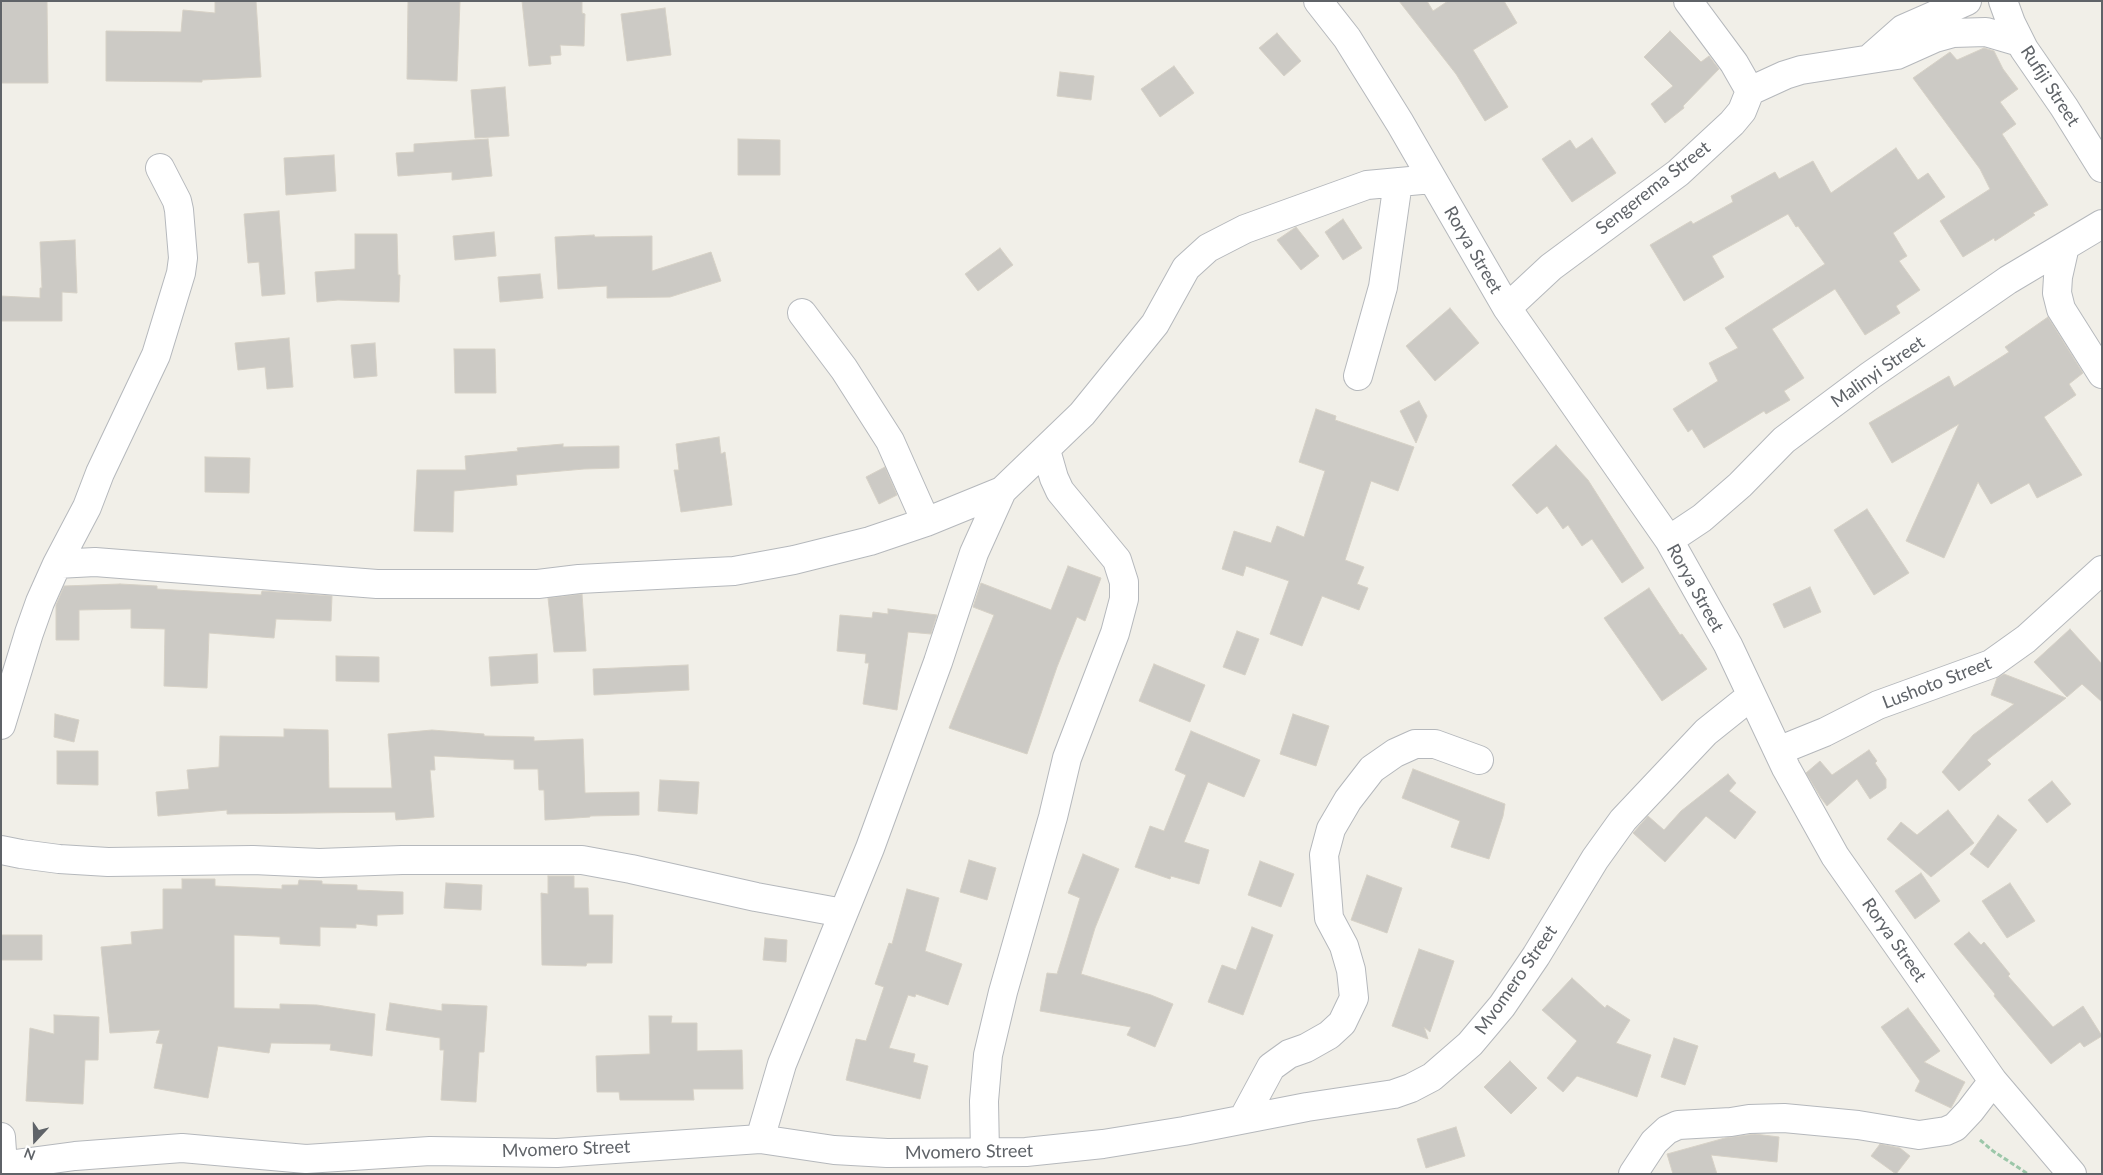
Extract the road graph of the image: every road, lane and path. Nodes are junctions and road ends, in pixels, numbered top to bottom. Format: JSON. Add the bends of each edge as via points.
{"nodes":[{"id":1,"x":1318,"y":1,"type":"edge"},
{"id":2,"x":1688,"y":1,"type":"edge"},
{"id":3,"x":1967,"y":1,"type":"edge"},
{"id":4,"x":2004,"y":1,"type":"edge"},
{"id":5,"x":2020,"y":42,"type":"junction"},
{"id":6,"x":1869,"y":60,"type":"junction"},
{"id":7,"x":1750,"y":91,"type":"junction"},
{"id":8,"x":160,"y":168,"type":"dead end"},
{"id":9,"x":2102,"y":168,"type":"edge"},
{"id":10,"x":1432,"y":179,"type":"junction"},
{"id":11,"x":1398,"y":182,"type":"junction"},
{"id":12,"x":2102,"y":224,"type":"edge"},
{"id":13,"x":2065,"y":246,"type":"junction"},
{"id":14,"x":1507,"y":308,"type":"junction"},
{"id":15,"x":802,"y":313,"type":"dead end"},
{"id":16,"x":2102,"y":374,"type":"edge"},
{"id":17,"x":1358,"y":376,"type":"dead end"},
{"id":18,"x":1046,"y":450,"type":"junction"},
{"id":19,"x":1002,"y":491,"type":"junction"},
{"id":20,"x":926,"y":522,"type":"junction"},
{"id":21,"x":1669,"y":540,"type":"junction"},
{"id":22,"x":57,"y":564,"type":"junction"},
{"id":23,"x":2102,"y":570,"type":"edge"},
{"id":24,"x":1751,"y":696,"type":"junction"},
{"id":25,"x":1,"y":725,"type":"edge"},
{"id":26,"x":1778,"y":751,"type":"junction"},
{"id":27,"x":1479,"y":760,"type":"dead end"},
{"id":28,"x":1,"y":850,"type":"edge"},
{"id":29,"x":843,"y":913,"type":"junction"},
{"id":30,"x":1993,"y":1081,"type":"junction"},
{"id":31,"x":1243,"y":1119,"type":"junction"},
{"id":32,"x":1960,"y":1122,"type":"junction"},
{"id":33,"x":1,"y":1136,"type":"edge"},
{"id":34,"x":760,"y":1139,"type":"junction"},
{"id":35,"x":985,"y":1153,"type":"junction"},
{"id":36,"x":2,"y":1166,"type":"edge"},
{"id":37,"x":1633,"y":1174,"type":"edge"},
{"id":38,"x":2028,"y":1174,"type":"edge"},
{"id":39,"x":2072,"y":1174,"type":"edge"}],
"edges":[{"from":1,"to":10,"type":"street","name":"Rorya Street","via":[[1347,38]]},
{"from":2,"to":7,"type":"street","via":[[1734,63]]},
{"from":3,"to":6,"type":"street","via":[[1903,29]]},
{"from":4,"to":5,"type":"street","name":"Rufiji Street"},
{"from":5,"to":6,"type":"street","via":[[1986,32],[1953,33],[1897,55]]},
{"from":5,"to":9,"type":"street","name":"Rufiji Street"},
{"from":6,"to":7,"type":"street","via":[[1801,70]]},
{"from":7,"to":14,"type":"street","name":"Sengerema Street","via":[[1742,111],[1732,123],[1678,173],[1550,268]]},
{"from":8,"to":22,"type":"street","via":[[180,210],[181,273],[156,355],[87,507]]},
{"from":10,"to":11,"type":"street"},
{"from":10,"to":14,"type":"street","name":"Rorya Street"},
{"from":11,"to":17,"type":"street","via":[[1383,286]]},
{"from":11,"to":18,"type":"street","via":[[1367,185],[1245,230],[1208,248],[1186,268],[1151,330],[1082,414]]},
{"from":12,"to":13,"type":"street","name":"Malinyi Street"},
{"from":13,"to":16,"type":"street","via":[[2058,277],[2061,309]]},
{"from":13,"to":21,"type":"street","name":"Malinyi Street","via":[[2008,280],[1815,416],[1784,440],[1702,518]]},
{"from":14,"to":21,"type":"street","name":"Rorya Street"},
{"from":15,"to":20,"type":"street","via":[[844,369],[890,441]]},
{"from":18,"to":19,"type":"street"},
{"from":18,"to":35,"type":"street","via":[[1060,491],[1117,560],[1123,576],[1124,598],[1116,633],[1067,758],[1003,992],[988,1055],[984,1101]]},
{"from":19,"to":20,"type":"street"},
{"from":19,"to":29,"type":"street","via":[[974,553],[900,768]]},
{"from":20,"to":22,"type":"street","via":[[861,543],[734,572],[538,584],[377,584],[95,562]]},
{"from":21,"to":24,"type":"street","name":"Rorya Street","via":[[1728,645]]},
{"from":22,"to":25,"type":"street","via":[[29,633]]},
{"from":23,"to":26,"type":"street","name":"Lushoto Street","via":[[2026,639],[1992,664],[1878,706]]},
{"from":24,"to":26,"type":"street","name":"Rorya Street"},
{"from":24,"to":31,"type":"street","name":"Mvomero Street","via":[[1706,732],[1623,820],[1502,1006],[1451,1063],[1432,1077],[1394,1094]]},
{"from":26,"to":30,"type":"street","name":"Rorya Street","via":[[1835,856]]},
{"from":27,"to":31,"type":"street","via":[[1435,744],[1414,744],[1372,768],[1348,800],[1331,829],[1324,855],[1329,918],[1344,946],[1354,998],[1342,1023],[1329,1035],[1289,1054],[1271,1067]]},
{"from":28,"to":29,"type":"street","via":[[108,862],[582,860]]},
{"from":29,"to":34,"type":"street","via":[[782,1064]]},
{"from":30,"to":32,"type":"street"},
{"from":30,"to":39,"type":"street","name":"Rorya Street"},
{"from":31,"to":35,"type":"street","name":"Mvomero Street","via":[[1103,1144]]},
{"from":32,"to":37,"type":"street","via":[[1946,1132],[1925,1135],[1858,1124],[1784,1118],[1678,1125],[1654,1142]]},
{"from":32,"to":38,"type":"path","via":[[1993,1151]]},
{"from":33,"to":36,"type":"street"},
{"from":34,"to":35,"type":"street","name":"Mvomero Street","via":[[834,1150]]},
{"from":34,"to":36,"type":"street","name":"Mvomero Street","via":[[556,1153],[430,1151],[306,1159],[182,1148],[75,1156]]}]}
